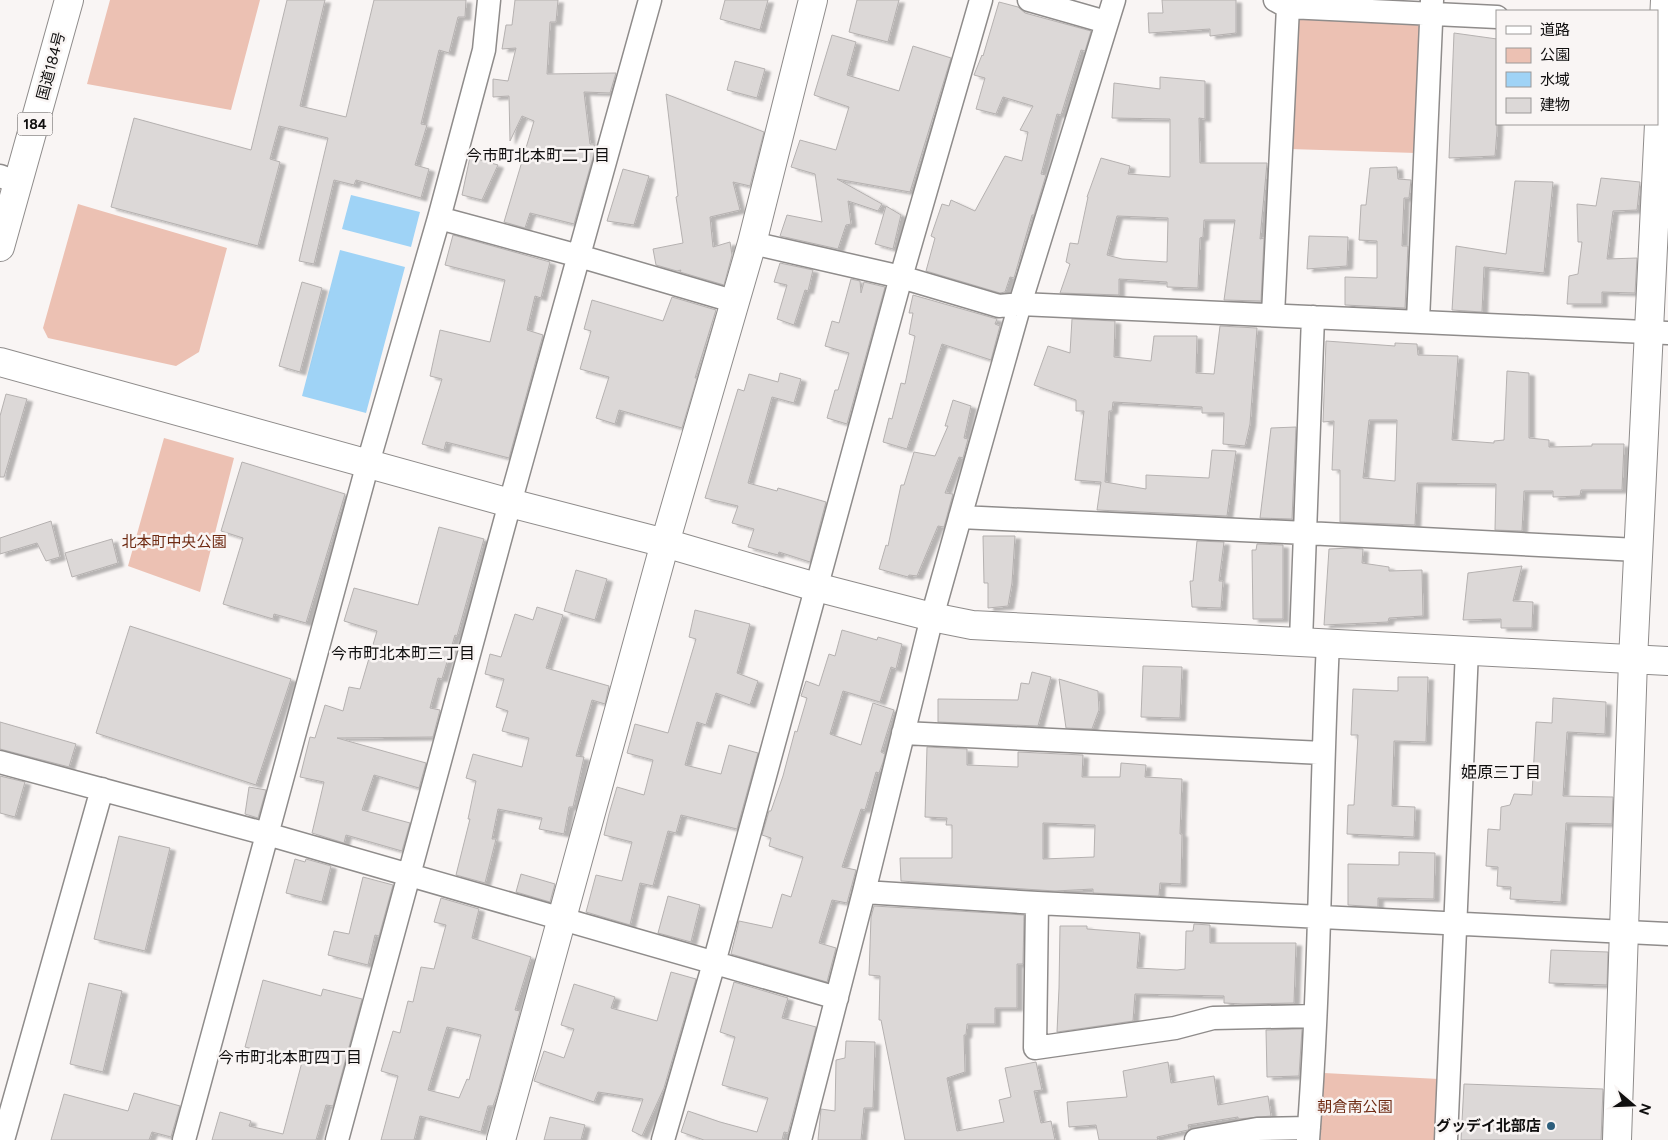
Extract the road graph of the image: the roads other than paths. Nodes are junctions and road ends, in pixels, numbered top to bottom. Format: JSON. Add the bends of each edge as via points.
{"nodes":[{"id":1,"x":69,"y":0,"type":"edge"},
{"id":2,"x":489,"y":0,"type":"edge"},
{"id":3,"x":650,"y":0,"type":"edge"},
{"id":4,"x":813,"y":0,"type":"edge"},
{"id":5,"x":980,"y":0,"type":"edge"},
{"id":6,"x":1029,"y":0,"type":"edge"},
{"id":7,"x":1114,"y":0,"type":"edge"},
{"id":8,"x":1665,"y":0,"type":"edge"},
{"id":9,"x":1282,"y":3,"type":"edge"},
{"id":10,"x":1431,"y":6,"type":"edge"},
{"id":11,"x":1496,"y":17,"type":"edge"},
{"id":12,"x":1106,"y":22,"type":"junction"},
{"id":13,"x":1663,"y":29,"type":"edge"},
{"id":14,"x":9,"y":180,"type":"edge"},
{"id":15,"x":439,"y":218,"type":"junction"},
{"id":16,"x":752,"y":243,"type":"junction"},
{"id":17,"x":0,"y":247,"type":"edge"},
{"id":18,"x":579,"y":256,"type":"junction"},
{"id":19,"x":900,"y":277,"type":"junction"},
{"id":20,"x":736,"y":302,"type":"junction"},
{"id":21,"x":1020,"y":304,"type":"junction"},
{"id":22,"x":1273,"y":315,"type":"junction"},
{"id":23,"x":1313,"y":317,"type":"junction"},
{"id":24,"x":1418,"y":321,"type":"junction"},
{"id":25,"x":1658,"y":332,"type":"edge"},
{"id":26,"x":0,"y":362,"type":"edge"},
{"id":27,"x":368,"y":463,"type":"junction"},
{"id":28,"x":510,"y":503,"type":"junction"},
{"id":29,"x":960,"y":517,"type":"junction"},
{"id":30,"x":1306,"y":532,"type":"junction"},
{"id":31,"x":665,"y":543,"type":"junction"},
{"id":32,"x":1638,"y":550,"type":"junction"},
{"id":33,"x":816,"y":587,"type":"junction"},
{"id":34,"x":932,"y":617,"type":"junction"},
{"id":35,"x":1301,"y":641,"type":"junction"},
{"id":36,"x":1328,"y":642,"type":"junction"},
{"id":37,"x":1466,"y":650,"type":"junction"},
{"id":38,"x":1633,"y":660,"type":"junction"},
{"id":39,"x":1668,"y":661,"type":"edge"},
{"id":40,"x":903,"y":733,"type":"junction"},
{"id":41,"x":1323,"y":753,"type":"junction"},
{"id":42,"x":0,"y":762,"type":"edge"},
{"id":43,"x":102,"y":789,"type":"junction"},
{"id":44,"x":267,"y":834,"type":"junction"},
{"id":45,"x":409,"y":875,"type":"junction"},
{"id":46,"x":864,"y":892,"type":"junction"},
{"id":47,"x":1037,"y":903,"type":"junction"},
{"id":48,"x":1320,"y":916,"type":"junction"},
{"id":49,"x":562,"y":920,"type":"junction"},
{"id":50,"x":1456,"y":923,"type":"junction"},
{"id":51,"x":1625,"y":932,"type":"junction"},
{"id":52,"x":1668,"y":934,"type":"edge"},
{"id":53,"x":714,"y":963,"type":"junction"},
{"id":54,"x":837,"y":998,"type":"junction"},
{"id":55,"x":1315,"y":1016,"type":"junction"},
{"id":56,"x":1309,"y":1134,"type":"edge"},
{"id":57,"x":2,"y":1140,"type":"edge"},
{"id":58,"x":184,"y":1140,"type":"edge"},
{"id":59,"x":337,"y":1140,"type":"edge"},
{"id":60,"x":501,"y":1140,"type":"edge"},
{"id":61,"x":663,"y":1140,"type":"edge"},
{"id":62,"x":800,"y":1140,"type":"edge"},
{"id":63,"x":1196,"y":1140,"type":"edge"},
{"id":64,"x":1446,"y":1140,"type":"edge"},
{"id":65,"x":1617,"y":1140,"type":"edge"}],
"edges":[{"from":1,"to":14,"type":"main road","name":"国道184号","number":"184"},
{"from":2,"to":15,"type":"street","via":[[484,50]]},
{"from":3,"to":18,"type":"street"},
{"from":4,"to":16,"type":"main road"},
{"from":5,"to":19,"type":"street"},
{"from":6,"to":12,"type":"street"},
{"from":7,"to":12,"type":"street"},
{"from":8,"to":13,"type":"main road"},
{"from":9,"to":10,"type":"street"},
{"from":9,"to":22,"type":"street"},
{"from":10,"to":11,"type":"street"},
{"from":10,"to":24,"type":"street"},
{"from":12,"to":21,"type":"street"},
{"from":13,"to":25,"type":"main road"},
{"from":14,"to":17,"type":"main road","name":"国道184号","number":"184"},
{"from":15,"to":18,"type":"street"},
{"from":15,"to":27,"type":"street"},
{"from":16,"to":19,"type":"street"},
{"from":16,"to":20,"type":"main road"},
{"from":18,"to":20,"type":"street"},
{"from":18,"to":28,"type":"street"},
{"from":19,"to":21,"type":"street","via":[[998,306]]},
{"from":19,"to":33,"type":"street"},
{"from":20,"to":31,"type":"main road"},
{"from":21,"to":22,"type":"street"},
{"from":21,"to":29,"type":"street"},
{"from":22,"to":23,"type":"street"},
{"from":23,"to":24,"type":"street"},
{"from":23,"to":30,"type":"street"},
{"from":24,"to":25,"type":"street"},
{"from":25,"to":32,"type":"main road"},
{"from":26,"to":27,"type":"main road"},
{"from":27,"to":28,"type":"main road"},
{"from":27,"to":44,"type":"street"},
{"from":28,"to":31,"type":"main road"},
{"from":28,"to":45,"type":"street"},
{"from":29,"to":30,"type":"street"},
{"from":29,"to":34,"type":"street"},
{"from":30,"to":32,"type":"street"},
{"from":30,"to":35,"type":"street"},
{"from":31,"to":33,"type":"main road"},
{"from":31,"to":49,"type":"main road"},
{"from":32,"to":38,"type":"main road"},
{"from":33,"to":34,"type":"main road"},
{"from":33,"to":53,"type":"street"},
{"from":34,"to":35,"type":"main road","via":[[972,625]]},
{"from":34,"to":40,"type":"street"},
{"from":35,"to":36,"type":"main road"},
{"from":36,"to":37,"type":"main road"},
{"from":36,"to":41,"type":"street"},
{"from":37,"to":38,"type":"main road"},
{"from":37,"to":50,"type":"street"},
{"from":38,"to":39,"type":"main road"},
{"from":38,"to":51,"type":"main road"},
{"from":40,"to":41,"type":"street"},
{"from":40,"to":46,"type":"street"},
{"from":41,"to":48,"type":"street"},
{"from":42,"to":43,"type":"street"},
{"from":43,"to":44,"type":"street"},
{"from":43,"to":57,"type":"street"},
{"from":44,"to":45,"type":"street"},
{"from":44,"to":58,"type":"street"},
{"from":45,"to":49,"type":"street"},
{"from":45,"to":59,"type":"street"},
{"from":46,"to":47,"type":"street"},
{"from":46,"to":54,"type":"street"},
{"from":47,"to":48,"type":"street"},
{"from":47,"to":55,"type":"street","via":[[1035,1048],[1175,1028],[1213,1018]]},
{"from":48,"to":50,"type":"street"},
{"from":48,"to":55,"type":"street"},
{"from":49,"to":53,"type":"street"},
{"from":49,"to":60,"type":"main road"},
{"from":50,"to":51,"type":"street"},
{"from":50,"to":64,"type":"street"},
{"from":51,"to":52,"type":"street"},
{"from":51,"to":65,"type":"main road"},
{"from":53,"to":54,"type":"street"},
{"from":53,"to":61,"type":"street"},
{"from":54,"to":62,"type":"street"},
{"from":55,"to":56,"type":"street"},
{"from":56,"to":63,"type":"street","via":[[1257,1129]]}]}
